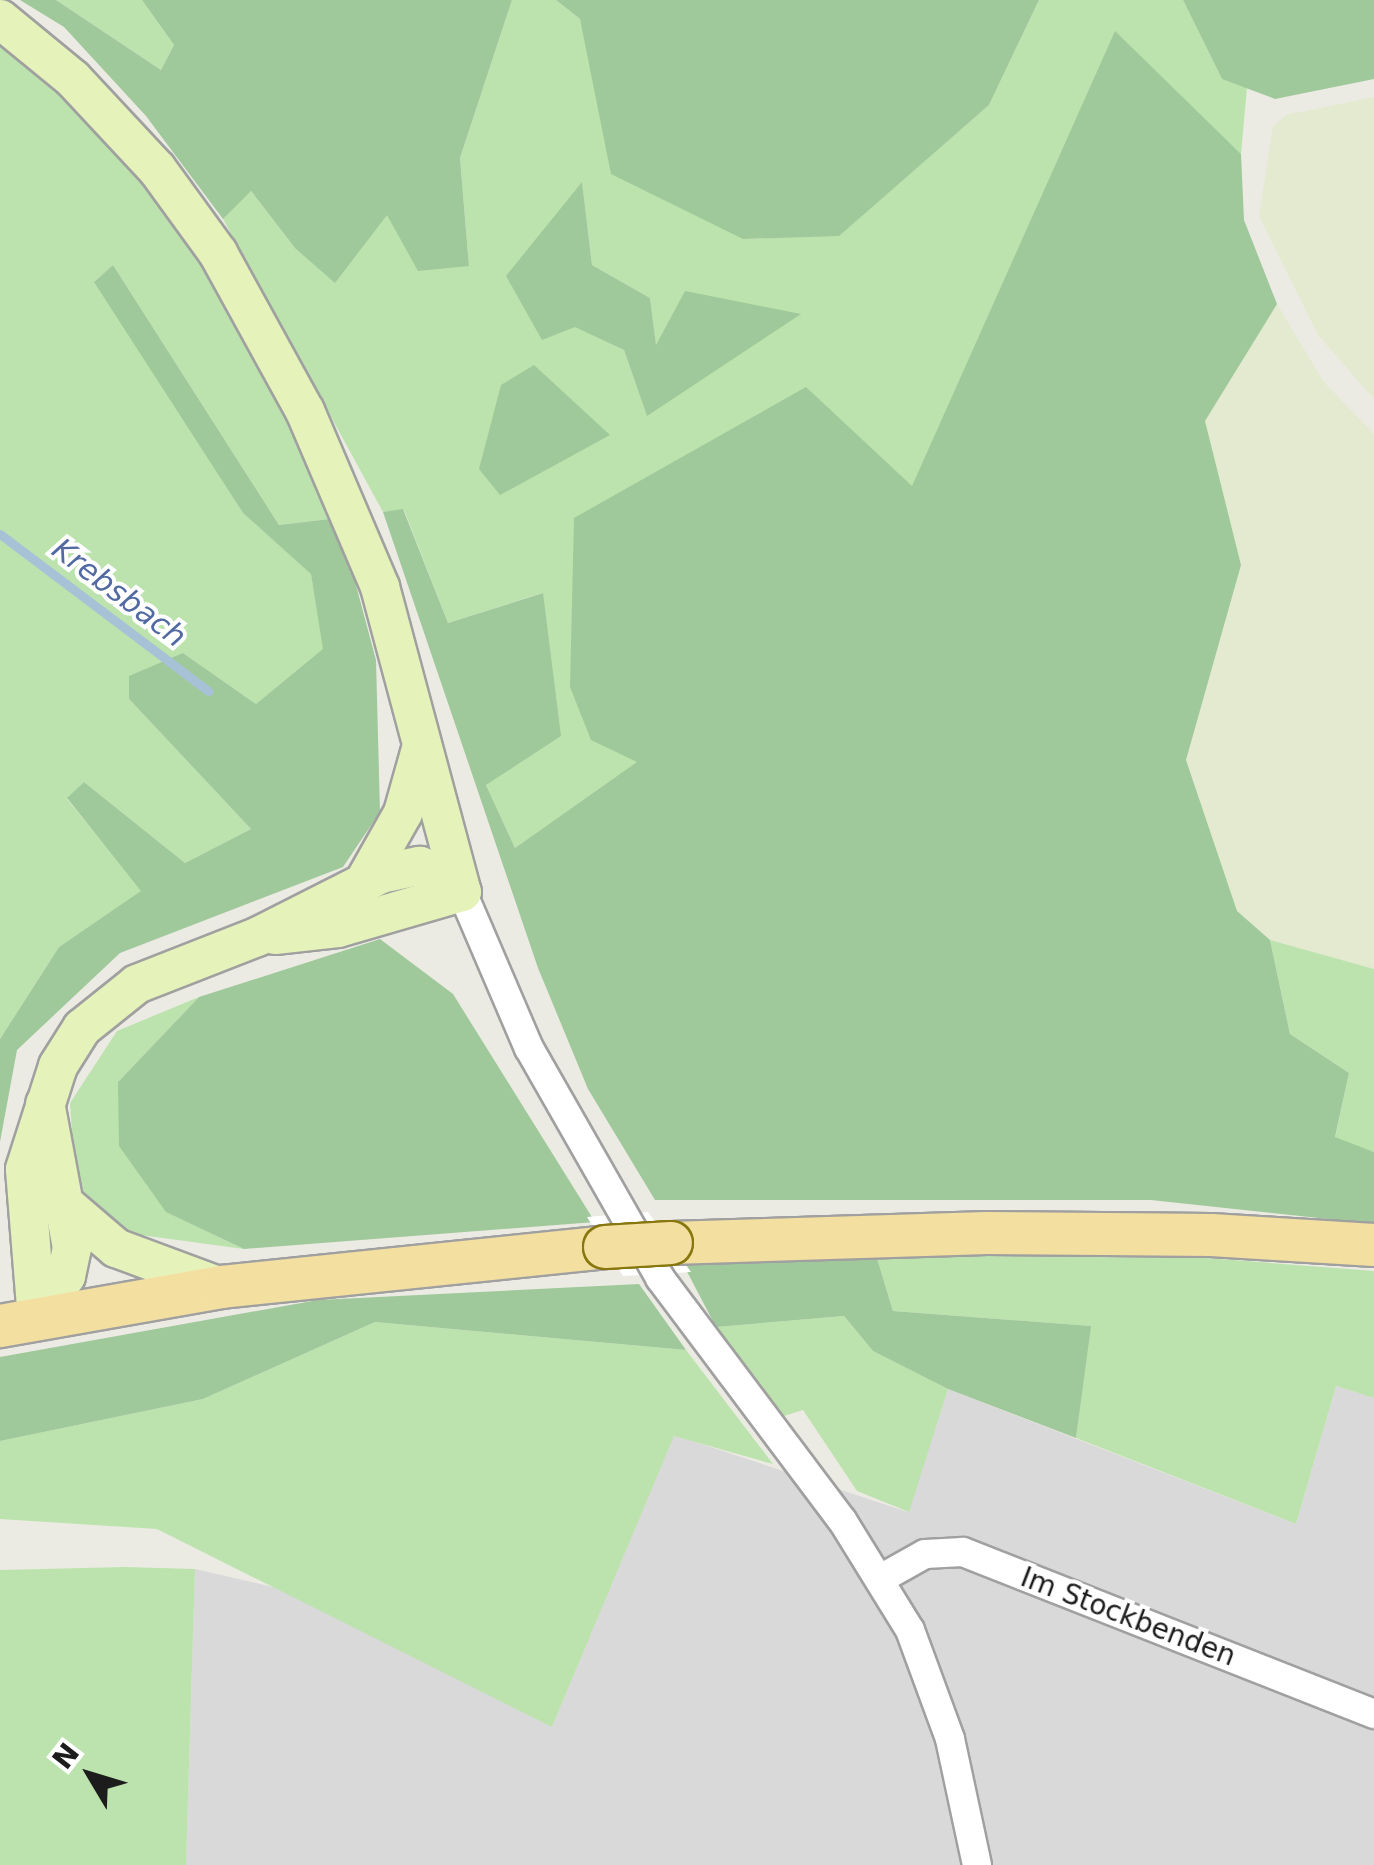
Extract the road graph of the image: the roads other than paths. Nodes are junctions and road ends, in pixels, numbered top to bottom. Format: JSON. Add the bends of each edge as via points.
{"nodes":[{"id":1,"x":0,"y":19,"type":"edge"},
{"id":2,"x":422,"y":742,"type":"junction"},
{"id":3,"x":364,"y":882,"type":"junction"},
{"id":4,"x":462,"y":892,"type":"junction"},
{"id":5,"x":256,"y":937,"type":"junction"},
{"id":6,"x":45,"y":1104,"type":"junction"},
{"id":7,"x":68,"y":1206,"type":"junction"},
{"id":8,"x":1374,"y":1245,"type":"edge"},
{"id":9,"x":221,"y":1288,"type":"junction"},
{"id":10,"x":19,"y":1323,"type":"edge"},
{"id":11,"x":882,"y":1578,"type":"junction"},
{"id":12,"x":1374,"y":1714,"type":"edge"},
{"id":13,"x":976,"y":1865,"type":"edge"}],
"edges":[{"from":1,"to":2,"type":"main road","via":[[116,121],[218,253],[350,505]]},
{"from":2,"to":3,"type":"main road","via":[[403,813]]},
{"from":2,"to":4,"type":"main road"},
{"from":3,"to":4,"type":"main road","via":[[420,866]]},
{"from":3,"to":5,"type":"main road"},
{"from":4,"to":5,"type":"main road","via":[[338,928]]},
{"from":4,"to":11,"type":"street","via":[[528,1048],[616,1205],[707,1348]]},
{"from":5,"to":6,"type":"main road","via":[[159,973],[118,996],[66,1049]]},
{"from":6,"to":7,"type":"main road"},
{"from":6,"to":10,"type":"main road","via":[[25,1169]]},
{"from":7,"to":9,"type":"main road","via":[[116,1248]]},
{"from":7,"to":10,"type":"main road","via":[[70,1263]]},
{"from":8,"to":9,"type":"main road","bridge":true,"via":[[1006,1233],[605,1246]]},
{"from":9,"to":10,"type":"main road"},
{"from":11,"to":12,"type":"street","name":"Im Stockbenden","via":[[925,1554],[963,1552]]},
{"from":11,"to":13,"type":"street","via":[[910,1630],[950,1739]]}]}
